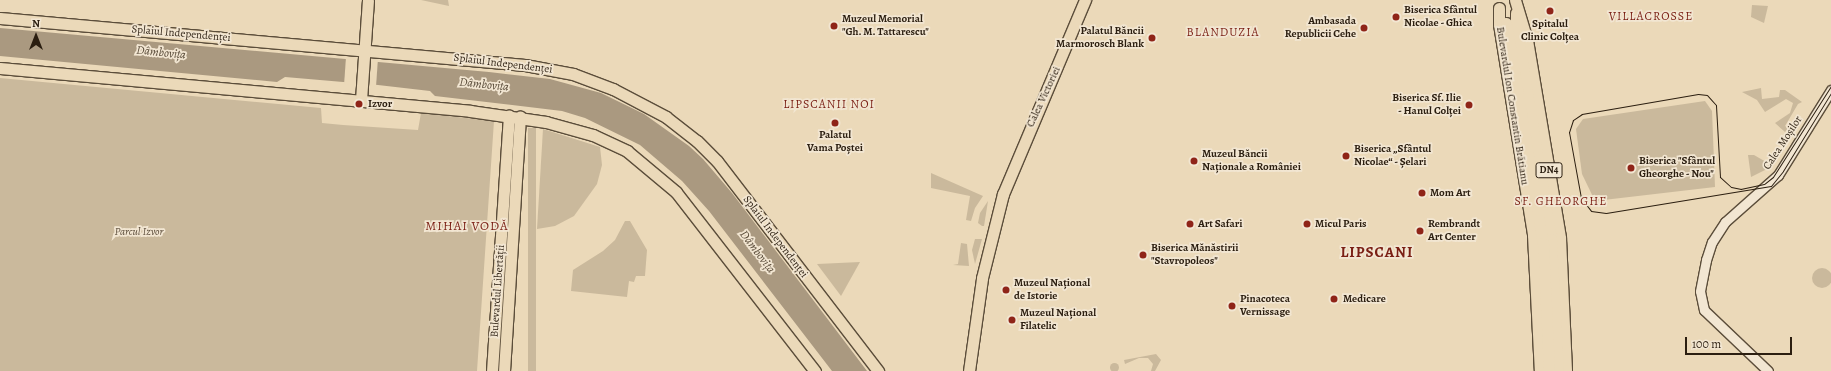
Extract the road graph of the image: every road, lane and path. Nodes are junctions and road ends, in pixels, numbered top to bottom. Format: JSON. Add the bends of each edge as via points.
{"nodes":[{"id":1,"x":368,"y":0,"type":"edge"},
{"id":2,"x":1085,"y":0,"type":"edge"},
{"id":3,"x":1516,"y":2,"type":"edge"},
{"id":4,"x":1498,"y":4,"type":"edge"},
{"id":5,"x":0,"y":18,"type":"edge"},
{"id":6,"x":1506,"y":23,"type":"junction"},
{"id":7,"x":1518,"y":40,"type":"junction"},
{"id":8,"x":365,"y":52,"type":"junction"},
{"id":9,"x":0,"y":68,"type":"edge"},
{"id":10,"x":1831,"y":90,"type":"edge"},
{"id":11,"x":361,"y":100,"type":"junction"},
{"id":12,"x":514,"y":116,"type":"junction"},
{"id":13,"x":1003,"y":194,"type":"junction"},
{"id":14,"x":1553,"y":222,"type":"junction"},
{"id":15,"x":492,"y":371,"type":"edge"},
{"id":16,"x":504,"y":371,"type":"edge"},
{"id":17,"x":815,"y":371,"type":"edge"},
{"id":18,"x":878,"y":371,"type":"edge"},
{"id":19,"x":969,"y":371,"type":"edge"},
{"id":20,"x":973,"y":371,"type":"edge"},
{"id":21,"x":1540,"y":371,"type":"edge"},
{"id":22,"x":1549,"y":371,"type":"edge"},
{"id":23,"x":1558,"y":371,"type":"edge"},
{"id":24,"x":1566,"y":371,"type":"edge"},
{"id":25,"x":1768,"y":371,"type":"edge"}],
"edges":[{"from":1,"to":8,"type":"main road"},
{"from":2,"to":13,"type":"main road","name":"Calea Victoriei"},
{"from":3,"to":7,"type":"main road","name":"Bulevardul Ion Constantin Brătianu","number":"DN4"},
{"from":3,"to":14,"type":"main road","name":"Bulevardul Ion Constantin Brătianu","number":"DN4","via":[[1528,44]]},
{"from":4,"to":6,"type":"main road","name":"Bulevardul Ion Constantin Brătianu","number":"DN4"},
{"from":4,"to":21,"type":"main road","name":"Bulevardul Ion Constantin Brătianu","number":"DN4","via":[[1499,24],[1533,235]]},
{"from":5,"to":8,"type":"main road","name":"Splaiul Independenței"},
{"from":6,"to":7,"type":"main road","name":"Bulevardul Ion Constantin Brătianu"},
{"from":6,"to":22,"type":"main road","name":"Bulevardul Ion Constantin Brătianu","number":"DN4","via":[[1543,243]]},
{"from":7,"to":14,"type":"main road","name":"Bulevardul Ion Constantin Brătianu","number":"DN4"},
{"from":8,"to":11,"type":"main road"},
{"from":8,"to":18,"type":"main road","name":"Splaiul Independenței","via":[[560,71],[613,89],[666,117],[697,141],[717,161]]},
{"from":9,"to":11,"type":"main road"},
{"from":10,"to":25,"type":"street","name":"Calea Moșilor","via":[[1778,174],[1736,210],[1715,236],[1701,284],[1702,307],[1711,320],[1751,353]]},
{"from":11,"to":12,"type":"main road"},
{"from":12,"to":15,"type":"main road","name":"Bulevardul Libertății"},
{"from":12,"to":16,"type":"main road","name":"Bulevardul Libertății"},
{"from":12,"to":17,"type":"main road","via":[[593,135],[627,151],[659,176],[692,210]]},
{"from":13,"to":19,"type":"main road","name":"Calea Victoriei","via":[[982,278]]},
{"from":13,"to":20,"type":"main road","name":"Calea Victoriei","via":[[1005,203],[982,305]]},
{"from":14,"to":23,"type":"main road","name":"Bulevardul Ion Constantin Brătianu","number":"DN4"},
{"from":14,"to":24,"type":"main road","name":"Bulevardul Ion Constantin Brătianu","number":"DN4","via":[[1562,258]]}]}
